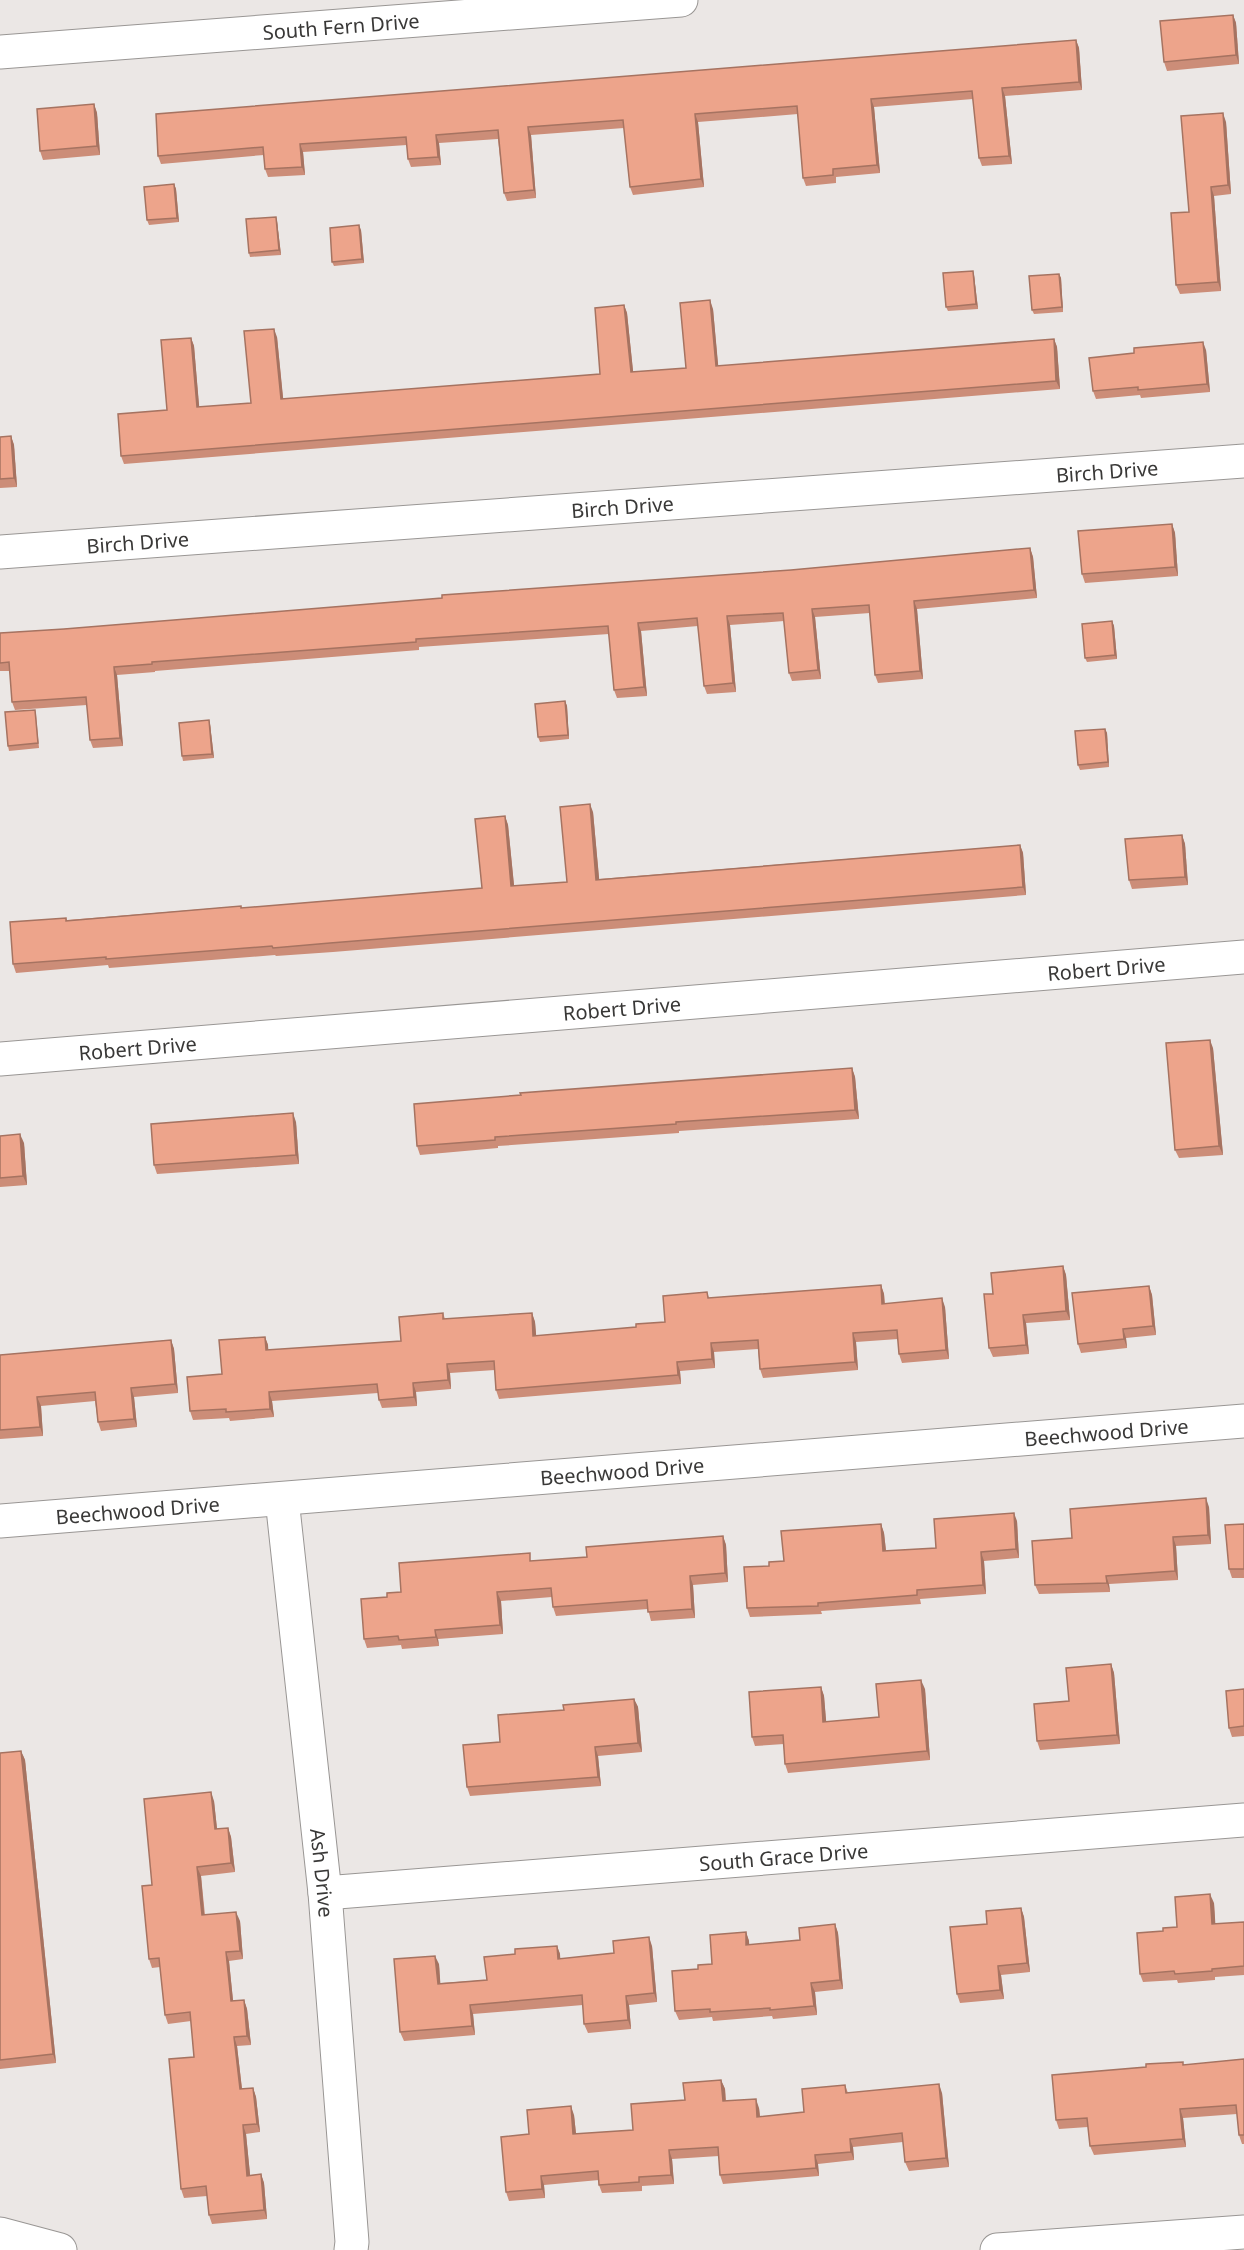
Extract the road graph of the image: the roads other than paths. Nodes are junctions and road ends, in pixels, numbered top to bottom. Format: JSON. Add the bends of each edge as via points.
{"nodes":[{"id":1,"x":681,"y":0,"type":"edge"},
{"id":2,"x":0,"y":52,"type":"edge"},
{"id":3,"x":1244,"y":461,"type":"edge"},
{"id":4,"x":0,"y":552,"type":"edge"},
{"id":5,"x":1244,"y":957,"type":"edge"},
{"id":6,"x":0,"y":1059,"type":"edge"},
{"id":7,"x":1244,"y":1421,"type":"edge"},
{"id":8,"x":282,"y":1499,"type":"junction"},
{"id":9,"x":0,"y":1521,"type":"edge"},
{"id":10,"x":1244,"y":1820,"type":"edge"},
{"id":11,"x":325,"y":1893,"type":"junction"},
{"id":12,"x":1244,"y":2232,"type":"edge"},
{"id":13,"x":0,"y":2234,"type":"edge"},
{"id":14,"x":60,"y":2250,"type":"edge"},
{"id":15,"x":351,"y":2250,"type":"edge"},
{"id":16,"x":997,"y":2250,"type":"edge"}],
"edges":[{"from":1,"to":2,"type":"street","name":"South Fern Drive"},
{"from":3,"to":4,"type":"street","name":"Birch Drive"},
{"from":5,"to":6,"type":"street","name":"Robert Drive"},
{"from":7,"to":8,"type":"street","name":"Beechwood Drive"},
{"from":8,"to":9,"type":"street","name":"Beechwood Drive"},
{"from":8,"to":11,"type":"street","name":"Ash Drive"},
{"from":10,"to":11,"type":"street","name":"South Grace Drive"},
{"from":11,"to":15,"type":"street","name":"Ash Drive"},
{"from":12,"to":16,"type":"street"},
{"from":13,"to":14,"type":"street"}]}
